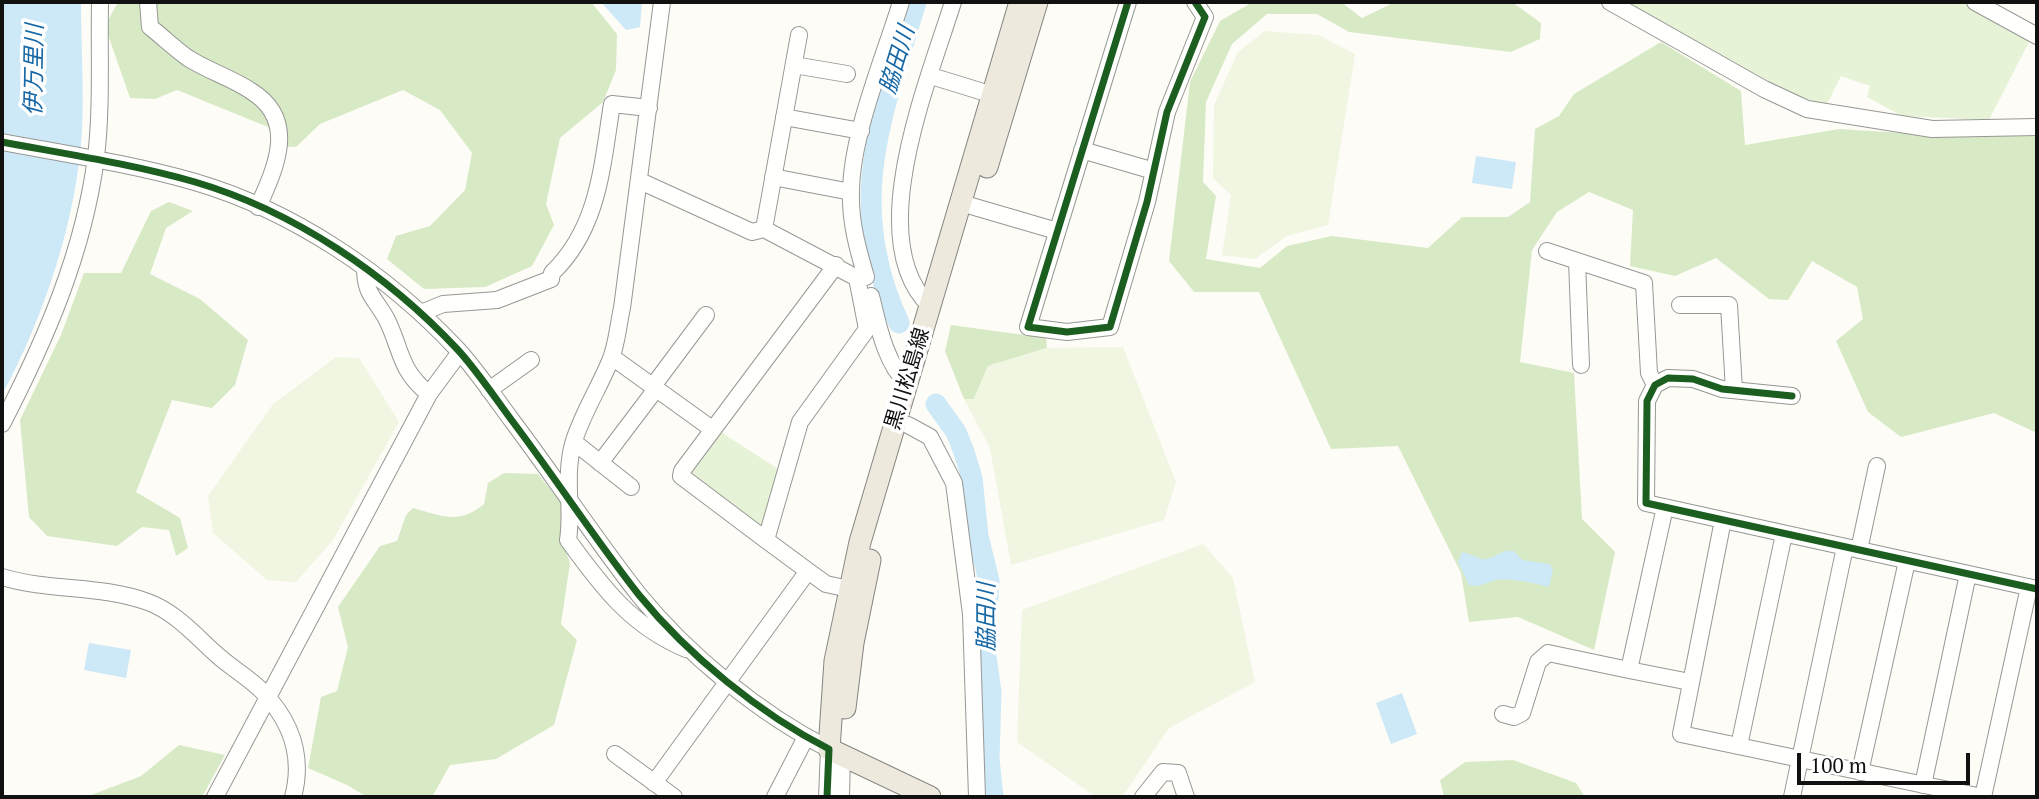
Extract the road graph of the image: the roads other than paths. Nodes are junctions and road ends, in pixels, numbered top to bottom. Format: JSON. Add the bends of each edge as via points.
{"nodes":[{"id":1,"x":100,"y":2,"type":"edge"},
{"id":2,"x":148,"y":2,"type":"edge"},
{"id":3,"x":662,"y":2,"type":"edge"},
{"id":4,"x":901,"y":2,"type":"edge"},
{"id":5,"x":953,"y":2,"type":"edge"},
{"id":6,"x":1020,"y":2,"type":"edge"},
{"id":7,"x":1037,"y":2,"type":"edge"},
{"id":8,"x":1128,"y":2,"type":"edge"},
{"id":9,"x":1195,"y":2,"type":"edge"},
{"id":10,"x":1610,"y":2,"type":"edge"},
{"id":11,"x":1975,"y":2,"type":"edge"},
{"id":12,"x":799,"y":35,"type":"dead end"},
{"id":13,"x":2037,"y":36,"type":"edge"},
{"id":14,"x":794,"y":65,"type":"junction"},
{"id":15,"x":847,"y":74,"type":"dead end"},
{"id":16,"x":931,"y":75,"type":"junction"},
{"id":17,"x":993,"y":95,"type":"junction"},
{"id":18,"x":649,"y":108,"type":"junction"},
{"id":19,"x":784,"y":117,"type":"junction"},
{"id":20,"x":2037,"y":127,"type":"edge"},
{"id":21,"x":860,"y":131,"type":"junction"},
{"id":22,"x":2,"y":142,"type":"edge"},
{"id":23,"x":1082,"y":150,"type":"junction"},
{"id":24,"x":93,"y":159,"type":"junction"},
{"id":25,"x":1154,"y":171,"type":"junction"},
{"id":26,"x":773,"y":177,"type":"junction"},
{"id":27,"x":640,"y":181,"type":"junction"},
{"id":28,"x":851,"y":192,"type":"junction"},
{"id":29,"x":968,"y":205,"type":"junction"},
{"id":30,"x":258,"y":207,"type":"junction"},
{"id":31,"x":764,"y":229,"type":"junction"},
{"id":32,"x":1057,"y":231,"type":"junction"},
{"id":33,"x":1547,"y":251,"type":"dead end"},
{"id":34,"x":1577,"y":261,"type":"junction"},
{"id":35,"x":836,"y":265,"type":"junction"},
{"id":36,"x":365,"y":268,"type":"junction"},
{"id":37,"x":862,"y":277,"type":"junction"},
{"id":38,"x":1680,"y":305,"type":"dead end"},
{"id":39,"x":930,"y":306,"type":"junction"},
{"id":40,"x":421,"y":313,"type":"junction"},
{"id":41,"x":706,"y":316,"type":"dead end"},
{"id":42,"x":460,"y":352,"type":"junction"},
{"id":43,"x":612,"y":357,"type":"junction"},
{"id":44,"x":531,"y":360,"type":"dead end"},
{"id":45,"x":1581,"y":365,"type":"dead end"},
{"id":46,"x":907,"y":383,"type":"junction"},
{"id":47,"x":1655,"y":385,"type":"junction"},
{"id":48,"x":654,"y":388,"type":"junction"},
{"id":49,"x":489,"y":390,"type":"junction"},
{"id":50,"x":1734,"y":390,"type":"junction"},
{"id":51,"x":429,"y":394,"type":"junction"},
{"id":52,"x":1792,"y":396,"type":"dead end"},
{"id":53,"x":2,"y":424,"type":"edge"},
{"id":54,"x":908,"y":425,"type":"junction"},
{"id":55,"x":712,"y":429,"type":"junction"},
{"id":56,"x":574,"y":442,"type":"junction"},
{"id":57,"x":600,"y":463,"type":"junction"},
{"id":58,"x":1877,"y":466,"type":"dead end"},
{"id":59,"x":631,"y":487,"type":"dead end"},
{"id":60,"x":567,"y":493,"type":"junction"},
{"id":61,"x":1665,"y":508,"type":"junction"},
{"id":62,"x":1723,"y":520,"type":"junction"},
{"id":63,"x":1784,"y":534,"type":"junction"},
{"id":64,"x":766,"y":540,"type":"junction"},
{"id":65,"x":1852,"y":549,"type":"junction"},
{"id":66,"x":1907,"y":561,"type":"junction"},
{"id":67,"x":808,"y":571,"type":"junction"},
{"id":68,"x":1968,"y":574,"type":"junction"},
{"id":69,"x":2,"y":577,"type":"edge"},
{"id":70,"x":2033,"y":588,"type":"edge"},
{"id":71,"x":849,"y":589,"type":"junction"},
{"id":72,"x":691,"y":651,"type":"junction"},
{"id":73,"x":1629,"y":670,"type":"junction"},
{"id":74,"x":727,"y":680,"type":"junction"},
{"id":75,"x":1690,"y":682,"type":"junction"},
{"id":76,"x":268,"y":698,"type":"junction"},
{"id":77,"x":1503,"y":714,"type":"dead end"},
{"id":78,"x":806,"y":737,"type":"junction"},
{"id":79,"x":1739,"y":746,"type":"junction"},
{"id":80,"x":835,"y":753,"type":"junction"},
{"id":81,"x":615,"y":754,"type":"dead end"},
{"id":82,"x":1801,"y":759,"type":"junction"},
{"id":83,"x":1860,"y":772,"type":"junction"},
{"id":84,"x":654,"y":783,"type":"junction"},
{"id":85,"x":1923,"y":785,"type":"junction"},
{"id":86,"x":1939,"y":793,"type":"edge"},
{"id":87,"x":215,"y":797,"type":"edge"},
{"id":88,"x":293,"y":797,"type":"edge"},
{"id":89,"x":674,"y":797,"type":"edge"},
{"id":90,"x":775,"y":797,"type":"edge"},
{"id":91,"x":827,"y":797,"type":"edge"},
{"id":92,"x":841,"y":797,"type":"edge"},
{"id":93,"x":930,"y":797,"type":"edge"},
{"id":94,"x":977,"y":797,"type":"edge"},
{"id":95,"x":1143,"y":797,"type":"edge"},
{"id":96,"x":1186,"y":797,"type":"edge"},
{"id":97,"x":1792,"y":797,"type":"edge"},
{"id":98,"x":1982,"y":797,"type":"edge"}],
"edges":[{"from":1,"to":24,"type":"street"},
{"from":2,"to":30,"type":"street","via":[[150,27],[189,58],[253,91],[269,106],[280,127],[281,142]]},
{"from":3,"to":18,"type":"street"},
{"from":4,"to":21,"type":"street"},
{"from":5,"to":16,"type":"street"},
{"from":6,"to":17,"type":"main road","name":"黒川松島線"},
{"from":7,"to":29,"type":"main road","name":"黒川松島線"},
{"from":8,"to":23,"type":"street"},
{"from":9,"to":25,"type":"street","via":[[1205,17],[1167,112]]},
{"from":10,"to":20,"type":"street","via":[[1764,89],[1807,108],[1932,129]]},
{"from":11,"to":13,"type":"street"},
{"from":12,"to":14,"type":"street"},
{"from":14,"to":15,"type":"street"},
{"from":14,"to":19,"type":"street"},
{"from":16,"to":17,"type":"street"},
{"from":16,"to":39,"type":"street","via":[[899,192],[906,261],[915,292]]},
{"from":17,"to":29,"type":"main road","name":"黒川松島線"},
{"from":18,"to":27,"type":"street"},
{"from":18,"to":40,"type":"street","via":[[612,104],[588,221],[581,240],[551,279],[496,300],[443,304]]},
{"from":19,"to":21,"type":"street"},
{"from":19,"to":26,"type":"street"},
{"from":21,"to":28,"type":"street"},
{"from":22,"to":24,"type":"street"},
{"from":23,"to":25,"type":"street"},
{"from":23,"to":32,"type":"street"},
{"from":24,"to":30,"type":"street","via":[[197,183]]},
{"from":24,"to":53,"type":"street","via":[[81,230],[57,305],[40,351]]},
{"from":25,"to":32,"type":"street","via":[[1110,327],[1067,332],[1028,327]]},
{"from":26,"to":28,"type":"street"},
{"from":26,"to":31,"type":"street"},
{"from":27,"to":31,"type":"street","via":[[752,232]]},
{"from":27,"to":43,"type":"street"},
{"from":28,"to":37,"type":"street"},
{"from":29,"to":32,"type":"street"},
{"from":29,"to":39,"type":"main road","name":"黒川松島線"},
{"from":29,"to":54,"type":"main road","name":"黒川松島線"},
{"from":30,"to":36,"type":"street"},
{"from":31,"to":35,"type":"street"},
{"from":33,"to":34,"type":"street"},
{"from":34,"to":45,"type":"street"},
{"from":34,"to":47,"type":"street","via":[[1644,283],[1649,373]]},
{"from":35,"to":37,"type":"street"},
{"from":35,"to":55,"type":"street"},
{"from":36,"to":40,"type":"street"},
{"from":36,"to":51,"type":"street","via":[[365,288],[386,319],[401,361]]},
{"from":37,"to":46,"type":"street","via":[[880,331]]},
{"from":37,"to":64,"type":"street","via":[[867,329],[800,422]]},
{"from":38,"to":50,"type":"street","via":[[1729,305]]},
{"from":39,"to":46,"type":"main road","name":"黒川松島線"},
{"from":40,"to":42,"type":"street"},
{"from":41,"to":48,"type":"street"},
{"from":42,"to":49,"type":"street"},
{"from":42,"to":51,"type":"street"},
{"from":43,"to":48,"type":"street"},
{"from":43,"to":56,"type":"street"},
{"from":44,"to":49,"type":"street"},
{"from":46,"to":71,"type":"main road","name":"黒川松島線"},
{"from":47,"to":50,"type":"street","via":[[1668,378],[1693,379]]},
{"from":47,"to":61,"type":"street","via":[[1647,401],[1646,503]]},
{"from":48,"to":55,"type":"street"},
{"from":48,"to":57,"type":"street"},
{"from":49,"to":60,"type":"street"},
{"from":50,"to":52,"type":"street"},
{"from":51,"to":76,"type":"street"},
{"from":54,"to":80,"type":"main road","name":"黒川松島線","via":[[868,571]]},
{"from":54,"to":94,"type":"street","via":[[938,447],[954,483],[971,614]]},
{"from":55,"to":64,"type":"street","via":[[681,476]]},
{"from":56,"to":57,"type":"street"},
{"from":56,"to":60,"type":"street"},
{"from":57,"to":59,"type":"street"},
{"from":58,"to":65,"type":"street"},
{"from":60,"to":72,"type":"street","via":[[641,597]]},
{"from":60,"to":72,"type":"street","via":[[572,515],[568,540],[610,597],[664,640]]},
{"from":61,"to":62,"type":"street"},
{"from":61,"to":73,"type":"street"},
{"from":62,"to":63,"type":"street"},
{"from":62,"to":75,"type":"street"},
{"from":63,"to":65,"type":"street"},
{"from":63,"to":79,"type":"street"},
{"from":64,"to":67,"type":"street"},
{"from":65,"to":66,"type":"street"},
{"from":65,"to":82,"type":"street"},
{"from":66,"to":68,"type":"street"},
{"from":66,"to":83,"type":"street"},
{"from":67,"to":71,"type":"street","via":[[826,584]]},
{"from":67,"to":74,"type":"street"},
{"from":68,"to":70,"type":"street"},
{"from":68,"to":85,"type":"street"},
{"from":69,"to":76,"type":"street","via":[[46,586],[103,589],[150,603],[175,617]]},
{"from":70,"to":98,"type":"street"},
{"from":71,"to":80,"type":"main road","name":"黒川松島線","via":[[835,661]]},
{"from":72,"to":74,"type":"street"},
{"from":73,"to":75,"type":"street"},
{"from":73,"to":77,"type":"street","via":[[1548,653],[1538,662],[1522,713],[1514,717]]},
{"from":74,"to":78,"type":"street"},
{"from":74,"to":84,"type":"street"},
{"from":75,"to":79,"type":"street","via":[[1681,734]]},
{"from":76,"to":87,"type":"street"},
{"from":76,"to":88,"type":"street","via":[[299,757]]},
{"from":78,"to":80,"type":"street"},
{"from":78,"to":90,"type":"street"},
{"from":79,"to":82,"type":"street"},
{"from":80,"to":91,"type":"street"},
{"from":80,"to":92,"type":"street"},
{"from":80,"to":93,"type":"main road"},
{"from":81,"to":84,"type":"street"},
{"from":82,"to":83,"type":"street"},
{"from":82,"to":97,"type":"street"},
{"from":83,"to":85,"type":"street"},
{"from":84,"to":89,"type":"street"},
{"from":85,"to":86,"type":"street"},
{"from":86,"to":98,"type":"street"},
{"from":95,"to":96,"type":"street","via":[[1163,772],[1178,773]]}]}
